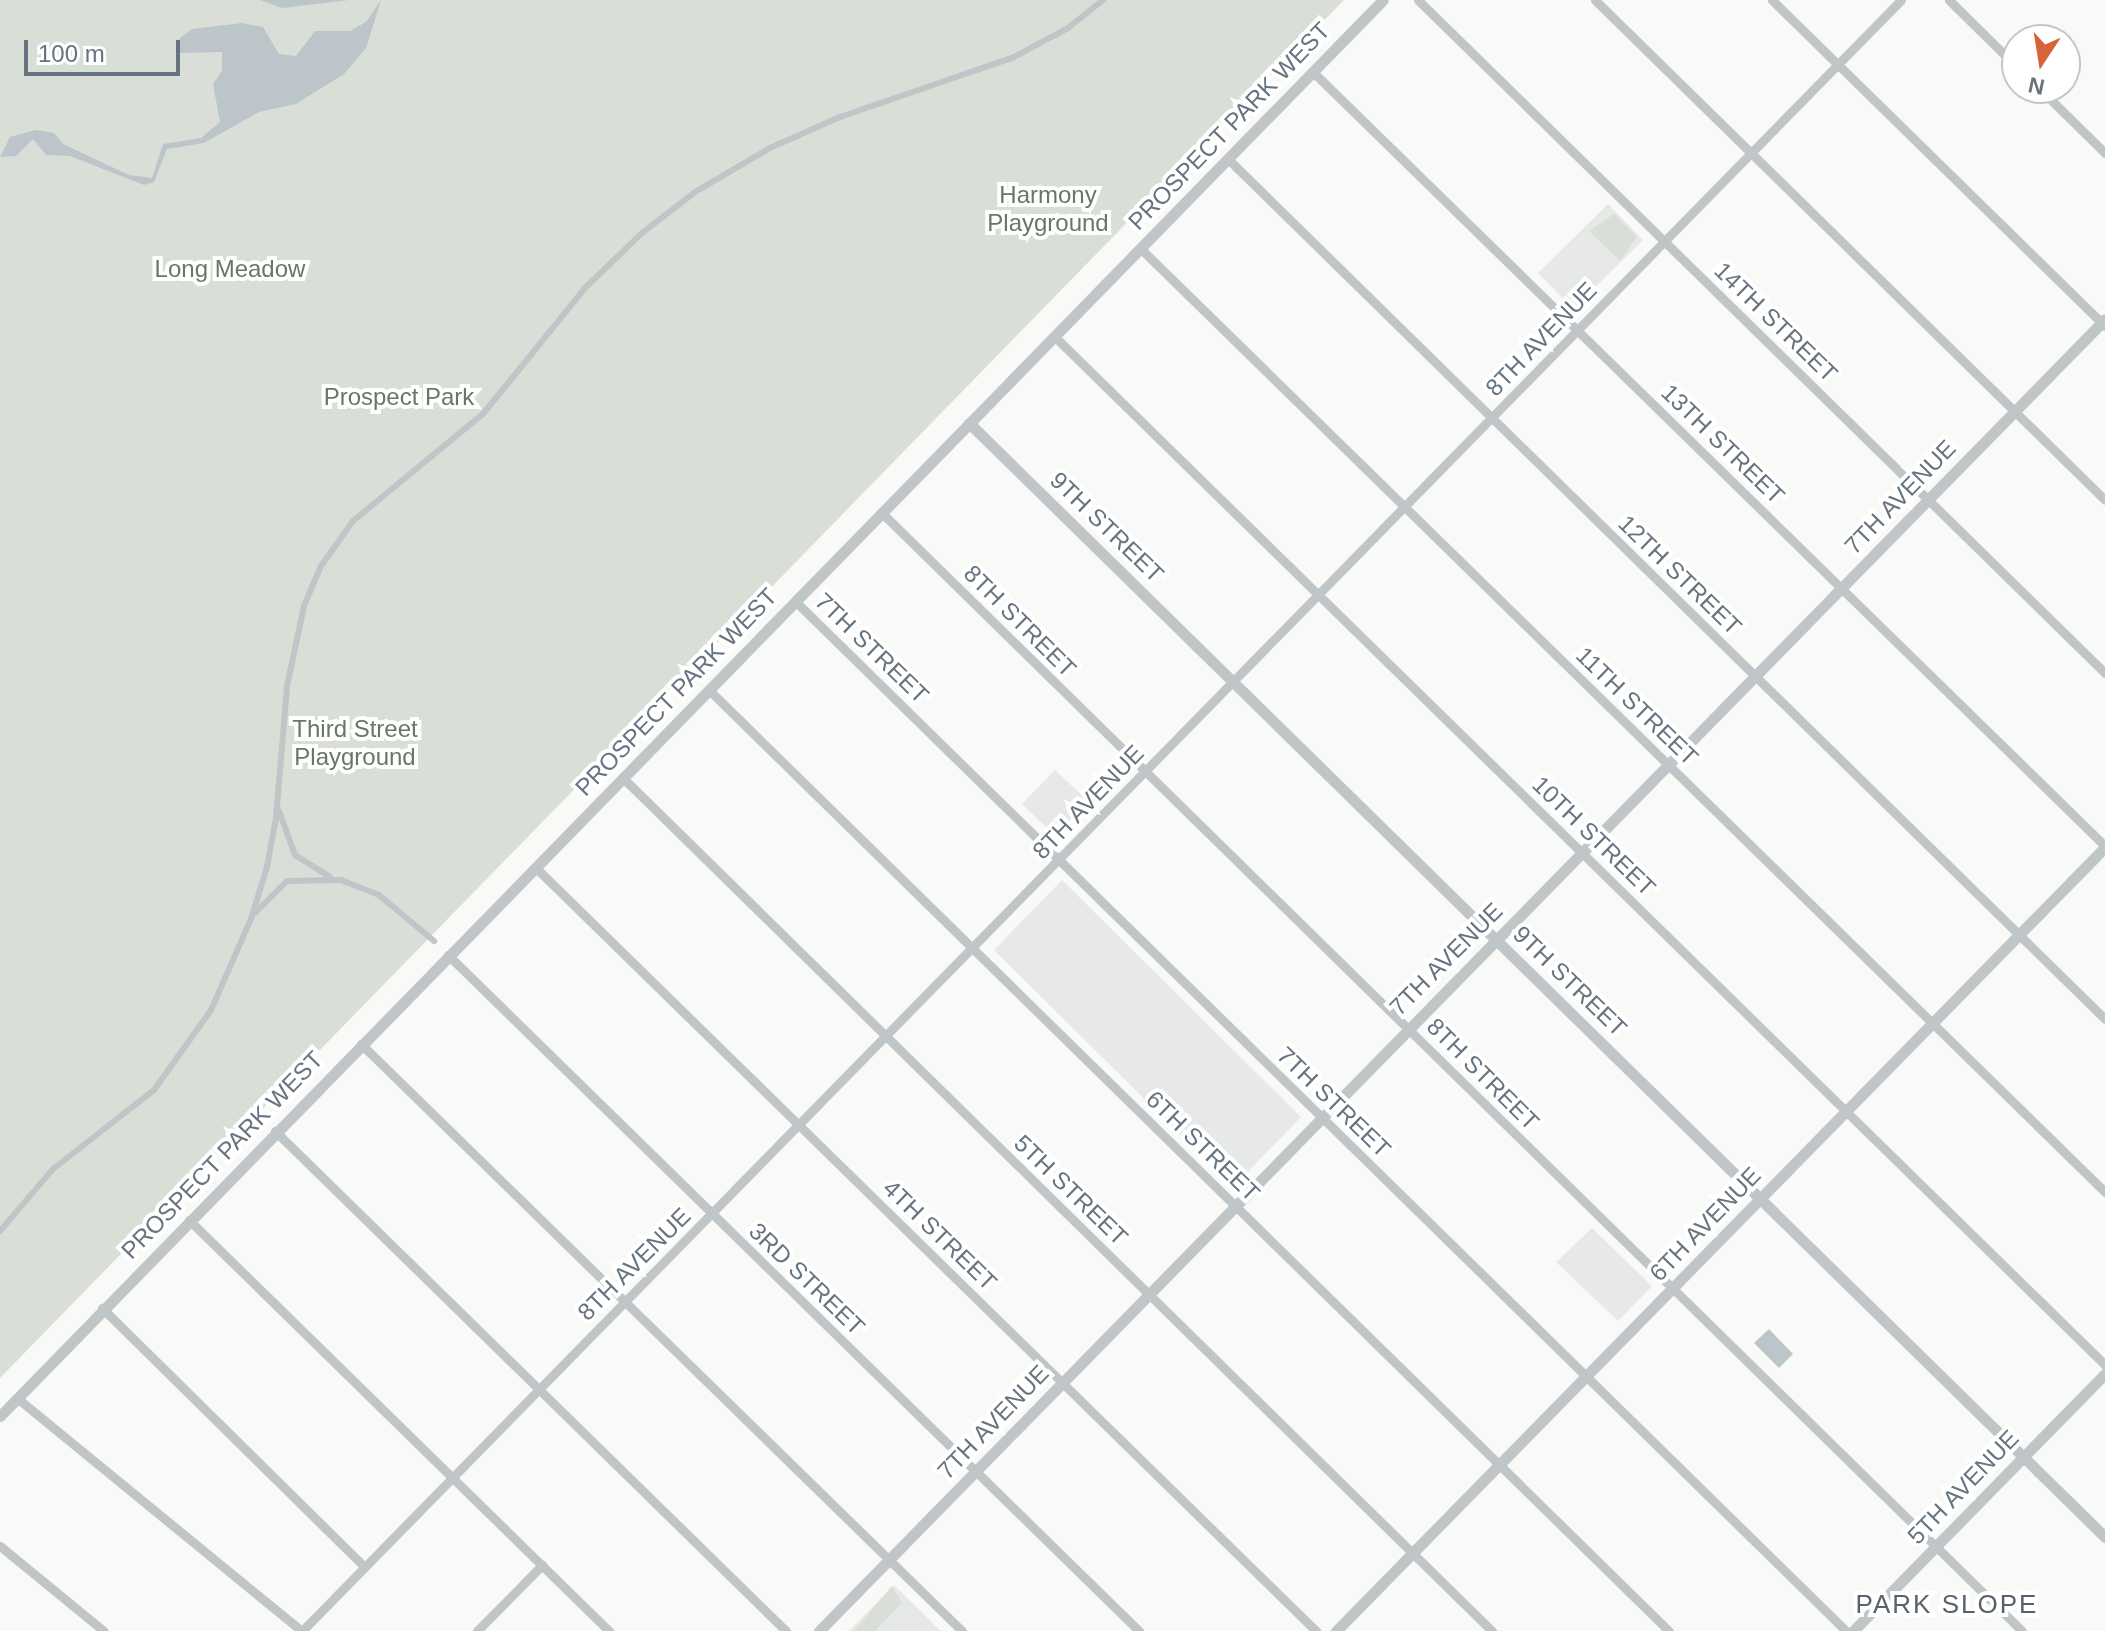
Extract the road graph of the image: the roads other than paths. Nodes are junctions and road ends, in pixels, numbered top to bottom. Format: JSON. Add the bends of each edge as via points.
{"nodes":[{"id":1,"x":1103,"y":0,"type":"edge"},
{"id":2,"x":1383,"y":0,"type":"edge"},
{"id":3,"x":1418,"y":0,"type":"edge"},
{"id":4,"x":1595,"y":0,"type":"edge"},
{"id":5,"x":1772,"y":0,"type":"edge"},
{"id":6,"x":1901,"y":0,"type":"edge"},
{"id":7,"x":1949,"y":0,"type":"edge"},
{"id":8,"x":2001,"y":51,"type":"edge"},
{"id":9,"x":1838,"y":64,"type":"junction"},
{"id":10,"x":1313,"y":72,"type":"junction"},
{"id":11,"x":2055,"y":104,"type":"edge"},
{"id":12,"x":1751,"y":153,"type":"junction"},
{"id":13,"x":2105,"y":153,"type":"edge"},
{"id":14,"x":1228,"y":159,"type":"junction"},
{"id":15,"x":1665,"y":241,"type":"junction"},
{"id":16,"x":1140,"y":248,"type":"junction"},
{"id":17,"x":2104,"y":323,"type":"edge"},
{"id":18,"x":1578,"y":329,"type":"junction"},
{"id":19,"x":1054,"y":336,"type":"junction"},
{"id":20,"x":2015,"y":411,"type":"junction"},
{"id":21,"x":1491,"y":418,"type":"junction"},
{"id":22,"x":969,"y":423,"type":"junction"},
{"id":23,"x":1928,"y":499,"type":"junction"},
{"id":24,"x":2105,"y":500,"type":"edge"},
{"id":25,"x":1405,"y":506,"type":"junction"},
{"id":26,"x":881,"y":512,"type":"junction"},
{"id":27,"x":1842,"y":588,"type":"junction"},
{"id":28,"x":1318,"y":595,"type":"junction"},
{"id":29,"x":795,"y":601,"type":"junction"},
{"id":30,"x":2105,"y":673,"type":"edge"},
{"id":31,"x":1755,"y":676,"type":"junction"},
{"id":32,"x":1233,"y":682,"type":"junction"},
{"id":33,"x":709,"y":690,"type":"junction"},
{"id":34,"x":1668,"y":764,"type":"junction"},
{"id":35,"x":1145,"y":772,"type":"junction"},
{"id":36,"x":623,"y":778,"type":"junction"},
{"id":37,"x":278,"y":806,"type":"junction"},
{"id":38,"x":2105,"y":846,"type":"edge"},
{"id":39,"x":1582,"y":853,"type":"junction"},
{"id":40,"x":1059,"y":860,"type":"junction"},
{"id":41,"x":535,"y":867,"type":"junction"},
{"id":42,"x":341,"y":880,"type":"junction"},
{"id":43,"x":251,"y":919,"type":"junction"},
{"id":44,"x":2019,"y":935,"type":"junction"},
{"id":45,"x":1496,"y":940,"type":"junction"},
{"id":46,"x":434,"y":941,"type":"dead end"},
{"id":47,"x":972,"y":948,"type":"junction"},
{"id":48,"x":448,"y":955,"type":"junction"},
{"id":49,"x":2105,"y":1019,"type":"edge"},
{"id":50,"x":1932,"y":1023,"type":"junction"},
{"id":51,"x":1408,"y":1029,"type":"junction"},
{"id":52,"x":886,"y":1036,"type":"junction"},
{"id":53,"x":361,"y":1044,"type":"junction"},
{"id":54,"x":1845,"y":1111,"type":"junction"},
{"id":55,"x":1322,"y":1118,"type":"junction"},
{"id":56,"x":799,"y":1125,"type":"junction"},
{"id":57,"x":275,"y":1131,"type":"junction"},
{"id":58,"x":2105,"y":1192,"type":"edge"},
{"id":59,"x":1760,"y":1198,"type":"junction"},
{"id":60,"x":1236,"y":1206,"type":"junction"},
{"id":61,"x":712,"y":1213,"type":"junction"},
{"id":62,"x":189,"y":1220,"type":"junction"},
{"id":63,"x":0,"y":1231,"type":"edge"},
{"id":64,"x":1673,"y":1289,"type":"junction"},
{"id":65,"x":1149,"y":1295,"type":"junction"},
{"id":66,"x":625,"y":1301,"type":"junction"},
{"id":67,"x":102,"y":1308,"type":"junction"},
{"id":68,"x":2105,"y":1365,"type":"edge"},
{"id":69,"x":2105,"y":1374,"type":"edge"},
{"id":70,"x":1586,"y":1376,"type":"junction"},
{"id":71,"x":1062,"y":1383,"type":"junction"},
{"id":72,"x":539,"y":1390,"type":"junction"},
{"id":73,"x":17,"y":1398,"type":"junction"},
{"id":74,"x":0,"y":1416,"type":"edge"},
{"id":75,"x":2024,"y":1457,"type":"junction"},
{"id":76,"x":1499,"y":1465,"type":"junction"},
{"id":77,"x":976,"y":1471,"type":"junction"},
{"id":78,"x":453,"y":1478,"type":"junction"},
{"id":79,"x":2105,"y":1537,"type":"edge"},
{"id":80,"x":0,"y":1546,"type":"edge"},
{"id":81,"x":1936,"y":1546,"type":"junction"},
{"id":82,"x":1413,"y":1553,"type":"junction"},
{"id":83,"x":889,"y":1559,"type":"junction"},
{"id":84,"x":542,"y":1565,"type":"junction"},
{"id":85,"x":365,"y":1567,"type":"junction"},
{"id":86,"x":104,"y":1631,"type":"edge"},
{"id":87,"x":302,"y":1631,"type":"edge"},
{"id":88,"x":477,"y":1631,"type":"edge"},
{"id":89,"x":609,"y":1631,"type":"edge"},
{"id":90,"x":786,"y":1631,"type":"edge"},
{"id":91,"x":819,"y":1631,"type":"edge"},
{"id":92,"x":962,"y":1631,"type":"edge"},
{"id":93,"x":1139,"y":1631,"type":"edge"},
{"id":94,"x":1316,"y":1631,"type":"edge"},
{"id":95,"x":1336,"y":1631,"type":"edge"},
{"id":96,"x":1492,"y":1631,"type":"edge"},
{"id":97,"x":1669,"y":1631,"type":"edge"},
{"id":98,"x":1846,"y":1631,"type":"edge"},
{"id":99,"x":1853,"y":1631,"type":"edge"},
{"id":100,"x":2022,"y":1631,"type":"edge"}],
"edges":[{"from":1,"to":37,"type":"street","via":[[1068,28],[1014,57],[840,117],[770,148],[695,192],[616,255],[483,414],[366,507],[333,546],[312,584],[295,638]]},
{"from":2,"to":10,"type":"street","name":"PROSPECT PARK WEST"},
{"from":3,"to":15,"type":"street","name":"14TH STREET"},
{"from":4,"to":12,"type":"street"},
{"from":5,"to":9,"type":"street"},
{"from":6,"to":9,"type":"street","name":"8TH AVENUE"},
{"from":7,"to":8,"type":"street"},
{"from":9,"to":12,"type":"street","name":"8TH AVENUE"},
{"from":9,"to":17,"type":"street"},
{"from":10,"to":14,"type":"street","name":"PROSPECT PARK WEST"},
{"from":10,"to":18,"type":"street","name":"13TH STREET"},
{"from":11,"to":13,"type":"street"},
{"from":12,"to":15,"type":"street","name":"8TH AVENUE"},
{"from":12,"to":20,"type":"street"},
{"from":14,"to":16,"type":"street","name":"PROSPECT PARK WEST"},
{"from":14,"to":21,"type":"street","name":"12TH STREET"},
{"from":15,"to":18,"type":"street","name":"8TH AVENUE"},
{"from":15,"to":23,"type":"street","name":"14TH STREET"},
{"from":16,"to":19,"type":"street","name":"PROSPECT PARK WEST"},
{"from":16,"to":25,"type":"street","name":"11TH STREET"},
{"from":17,"to":20,"type":"street","name":"7TH AVENUE"},
{"from":18,"to":21,"type":"street","name":"8TH AVENUE"},
{"from":18,"to":27,"type":"street","name":"13TH STREET"},
{"from":19,"to":22,"type":"street","name":"PROSPECT PARK WEST"},
{"from":19,"to":28,"type":"street","name":"10TH STREET"},
{"from":20,"to":23,"type":"street","name":"7TH AVENUE"},
{"from":20,"to":24,"type":"street"},
{"from":21,"to":25,"type":"street","name":"8TH AVENUE"},
{"from":21,"to":31,"type":"street","name":"12TH STREET"},
{"from":22,"to":26,"type":"street","name":"PROSPECT PARK WEST"},
{"from":22,"to":32,"type":"street","name":"9TH STREET"},
{"from":23,"to":27,"type":"street","name":"7TH AVENUE"},
{"from":23,"to":30,"type":"street","name":"14TH STREET"},
{"from":25,"to":28,"type":"street","name":"8TH AVENUE"},
{"from":25,"to":34,"type":"street","name":"11TH STREET"},
{"from":26,"to":29,"type":"street","name":"PROSPECT PARK WEST"},
{"from":26,"to":35,"type":"street","name":"8TH STREET"},
{"from":27,"to":31,"type":"street","name":"7TH AVENUE"},
{"from":27,"to":38,"type":"street","name":"13TH STREET"},
{"from":28,"to":32,"type":"street","name":"8TH AVENUE"},
{"from":28,"to":39,"type":"street","name":"10TH STREET"},
{"from":29,"to":33,"type":"street","name":"PROSPECT PARK WEST"},
{"from":29,"to":40,"type":"street","name":"7TH STREET"},
{"from":31,"to":34,"type":"street","name":"7TH AVENUE"},
{"from":31,"to":44,"type":"street","name":"12TH STREET"},
{"from":32,"to":35,"type":"street","name":"8TH AVENUE"},
{"from":32,"to":45,"type":"street","name":"9TH STREET"},
{"from":33,"to":36,"type":"street","name":"PROSPECT PARK WEST"},
{"from":33,"to":47,"type":"street","name":"6TH STREET"},
{"from":34,"to":39,"type":"street","name":"7TH AVENUE"},
{"from":34,"to":50,"type":"street","name":"11TH STREET"},
{"from":35,"to":40,"type":"street","name":"8TH AVENUE"},
{"from":35,"to":51,"type":"street","name":"8TH STREET"},
{"from":36,"to":41,"type":"street","name":"PROSPECT PARK WEST"},
{"from":36,"to":52,"type":"street","name":"5TH STREET"},
{"from":37,"to":42,"type":"street","via":[[295,855],[314,870]]},
{"from":37,"to":43,"type":"street"},
{"from":38,"to":44,"type":"street","name":"6TH AVENUE"},
{"from":39,"to":45,"type":"street","name":"7TH AVENUE"},
{"from":39,"to":54,"type":"street","name":"10TH STREET"},
{"from":40,"to":47,"type":"street","name":"8TH AVENUE"},
{"from":40,"to":55,"type":"street","name":"7TH STREET"},
{"from":41,"to":48,"type":"street","name":"PROSPECT PARK WEST"},
{"from":41,"to":56,"type":"street","name":"4TH STREET"},
{"from":42,"to":43,"type":"street","via":[[287,881]]},
{"from":42,"to":46,"type":"street","via":[[379,895]]},
{"from":43,"to":63,"type":"street","via":[[211,1010],[168,1075],[53,1169]]},
{"from":44,"to":49,"type":"street","name":"12TH STREET"},
{"from":44,"to":50,"type":"street","name":"6TH AVENUE"},
{"from":45,"to":51,"type":"street","name":"7TH AVENUE"},
{"from":45,"to":59,"type":"street","name":"9TH STREET"},
{"from":47,"to":52,"type":"street","name":"8TH AVENUE"},
{"from":47,"to":60,"type":"street","name":"6TH STREET"},
{"from":48,"to":53,"type":"street","name":"PROSPECT PARK WEST"},
{"from":48,"to":61,"type":"street","name":"3RD STREET"},
{"from":50,"to":54,"type":"street","name":"6TH AVENUE"},
{"from":50,"to":58,"type":"street","name":"11TH STREET"},
{"from":51,"to":55,"type":"street","name":"7TH AVENUE"},
{"from":51,"to":64,"type":"street","name":"8TH STREET"},
{"from":52,"to":56,"type":"street","name":"8TH AVENUE"},
{"from":52,"to":65,"type":"street","name":"5TH STREET"},
{"from":53,"to":57,"type":"street","name":"PROSPECT PARK WEST"},
{"from":53,"to":66,"type":"street"},
{"from":54,"to":59,"type":"street","name":"6TH AVENUE"},
{"from":54,"to":68,"type":"street","name":"10TH STREET"},
{"from":55,"to":60,"type":"street","name":"7TH AVENUE"},
{"from":55,"to":70,"type":"street","name":"7TH STREET"},
{"from":56,"to":61,"type":"street","name":"8TH AVENUE"},
{"from":56,"to":71,"type":"street","name":"4TH STREET"},
{"from":57,"to":62,"type":"street","name":"PROSPECT PARK WEST"},
{"from":57,"to":72,"type":"street"},
{"from":59,"to":64,"type":"street","name":"6TH AVENUE"},
{"from":59,"to":75,"type":"street","name":"9TH STREET"},
{"from":60,"to":65,"type":"street","name":"7TH AVENUE"},
{"from":60,"to":76,"type":"street","name":"6TH STREET"},
{"from":61,"to":66,"type":"street","name":"8TH AVENUE"},
{"from":61,"to":77,"type":"street","name":"3RD STREET"},
{"from":62,"to":67,"type":"street","name":"PROSPECT PARK WEST"},
{"from":62,"to":78,"type":"street"},
{"from":64,"to":70,"type":"street","name":"6TH AVENUE"},
{"from":64,"to":81,"type":"street","name":"8TH STREET"},
{"from":65,"to":71,"type":"street","name":"7TH AVENUE"},
{"from":65,"to":82,"type":"street","name":"5TH STREET"},
{"from":66,"to":72,"type":"street","name":"8TH AVENUE"},
{"from":66,"to":83,"type":"street"},
{"from":67,"to":73,"type":"street","name":"PROSPECT PARK WEST"},
{"from":67,"to":85,"type":"street"},
{"from":69,"to":75,"type":"street","name":"5TH AVENUE"},
{"from":70,"to":76,"type":"street","name":"6TH AVENUE"},
{"from":70,"to":98,"type":"street","name":"7TH STREET"},
{"from":71,"to":77,"type":"street","name":"7TH AVENUE"},
{"from":71,"to":94,"type":"street","name":"4TH STREET"},
{"from":72,"to":78,"type":"street","name":"8TH AVENUE"},
{"from":72,"to":90,"type":"street"},
{"from":73,"to":74,"type":"street","name":"PROSPECT PARK WEST"},
{"from":73,"to":87,"type":"street"},
{"from":75,"to":79,"type":"street","name":"9TH STREET"},
{"from":75,"to":81,"type":"street","name":"5TH AVENUE"},
{"from":76,"to":82,"type":"street","name":"6TH AVENUE"},
{"from":76,"to":97,"type":"street","name":"6TH STREET"},
{"from":77,"to":83,"type":"street","name":"7TH AVENUE"},
{"from":77,"to":93,"type":"street","name":"3RD STREET"},
{"from":78,"to":84,"type":"street"},
{"from":78,"to":85,"type":"street","name":"8TH AVENUE"},
{"from":80,"to":86,"type":"street"},
{"from":81,"to":99,"type":"street","name":"5TH AVENUE"},
{"from":81,"to":100,"type":"street","name":"8TH STREET"},
{"from":82,"to":95,"type":"street","name":"6TH AVENUE"},
{"from":82,"to":96,"type":"street","name":"5TH STREET"},
{"from":83,"to":91,"type":"street","name":"7TH AVENUE"},
{"from":83,"to":92,"type":"street"},
{"from":84,"to":88,"type":"street"},
{"from":84,"to":89,"type":"street"},
{"from":85,"to":87,"type":"street","name":"8TH AVENUE"}]}
